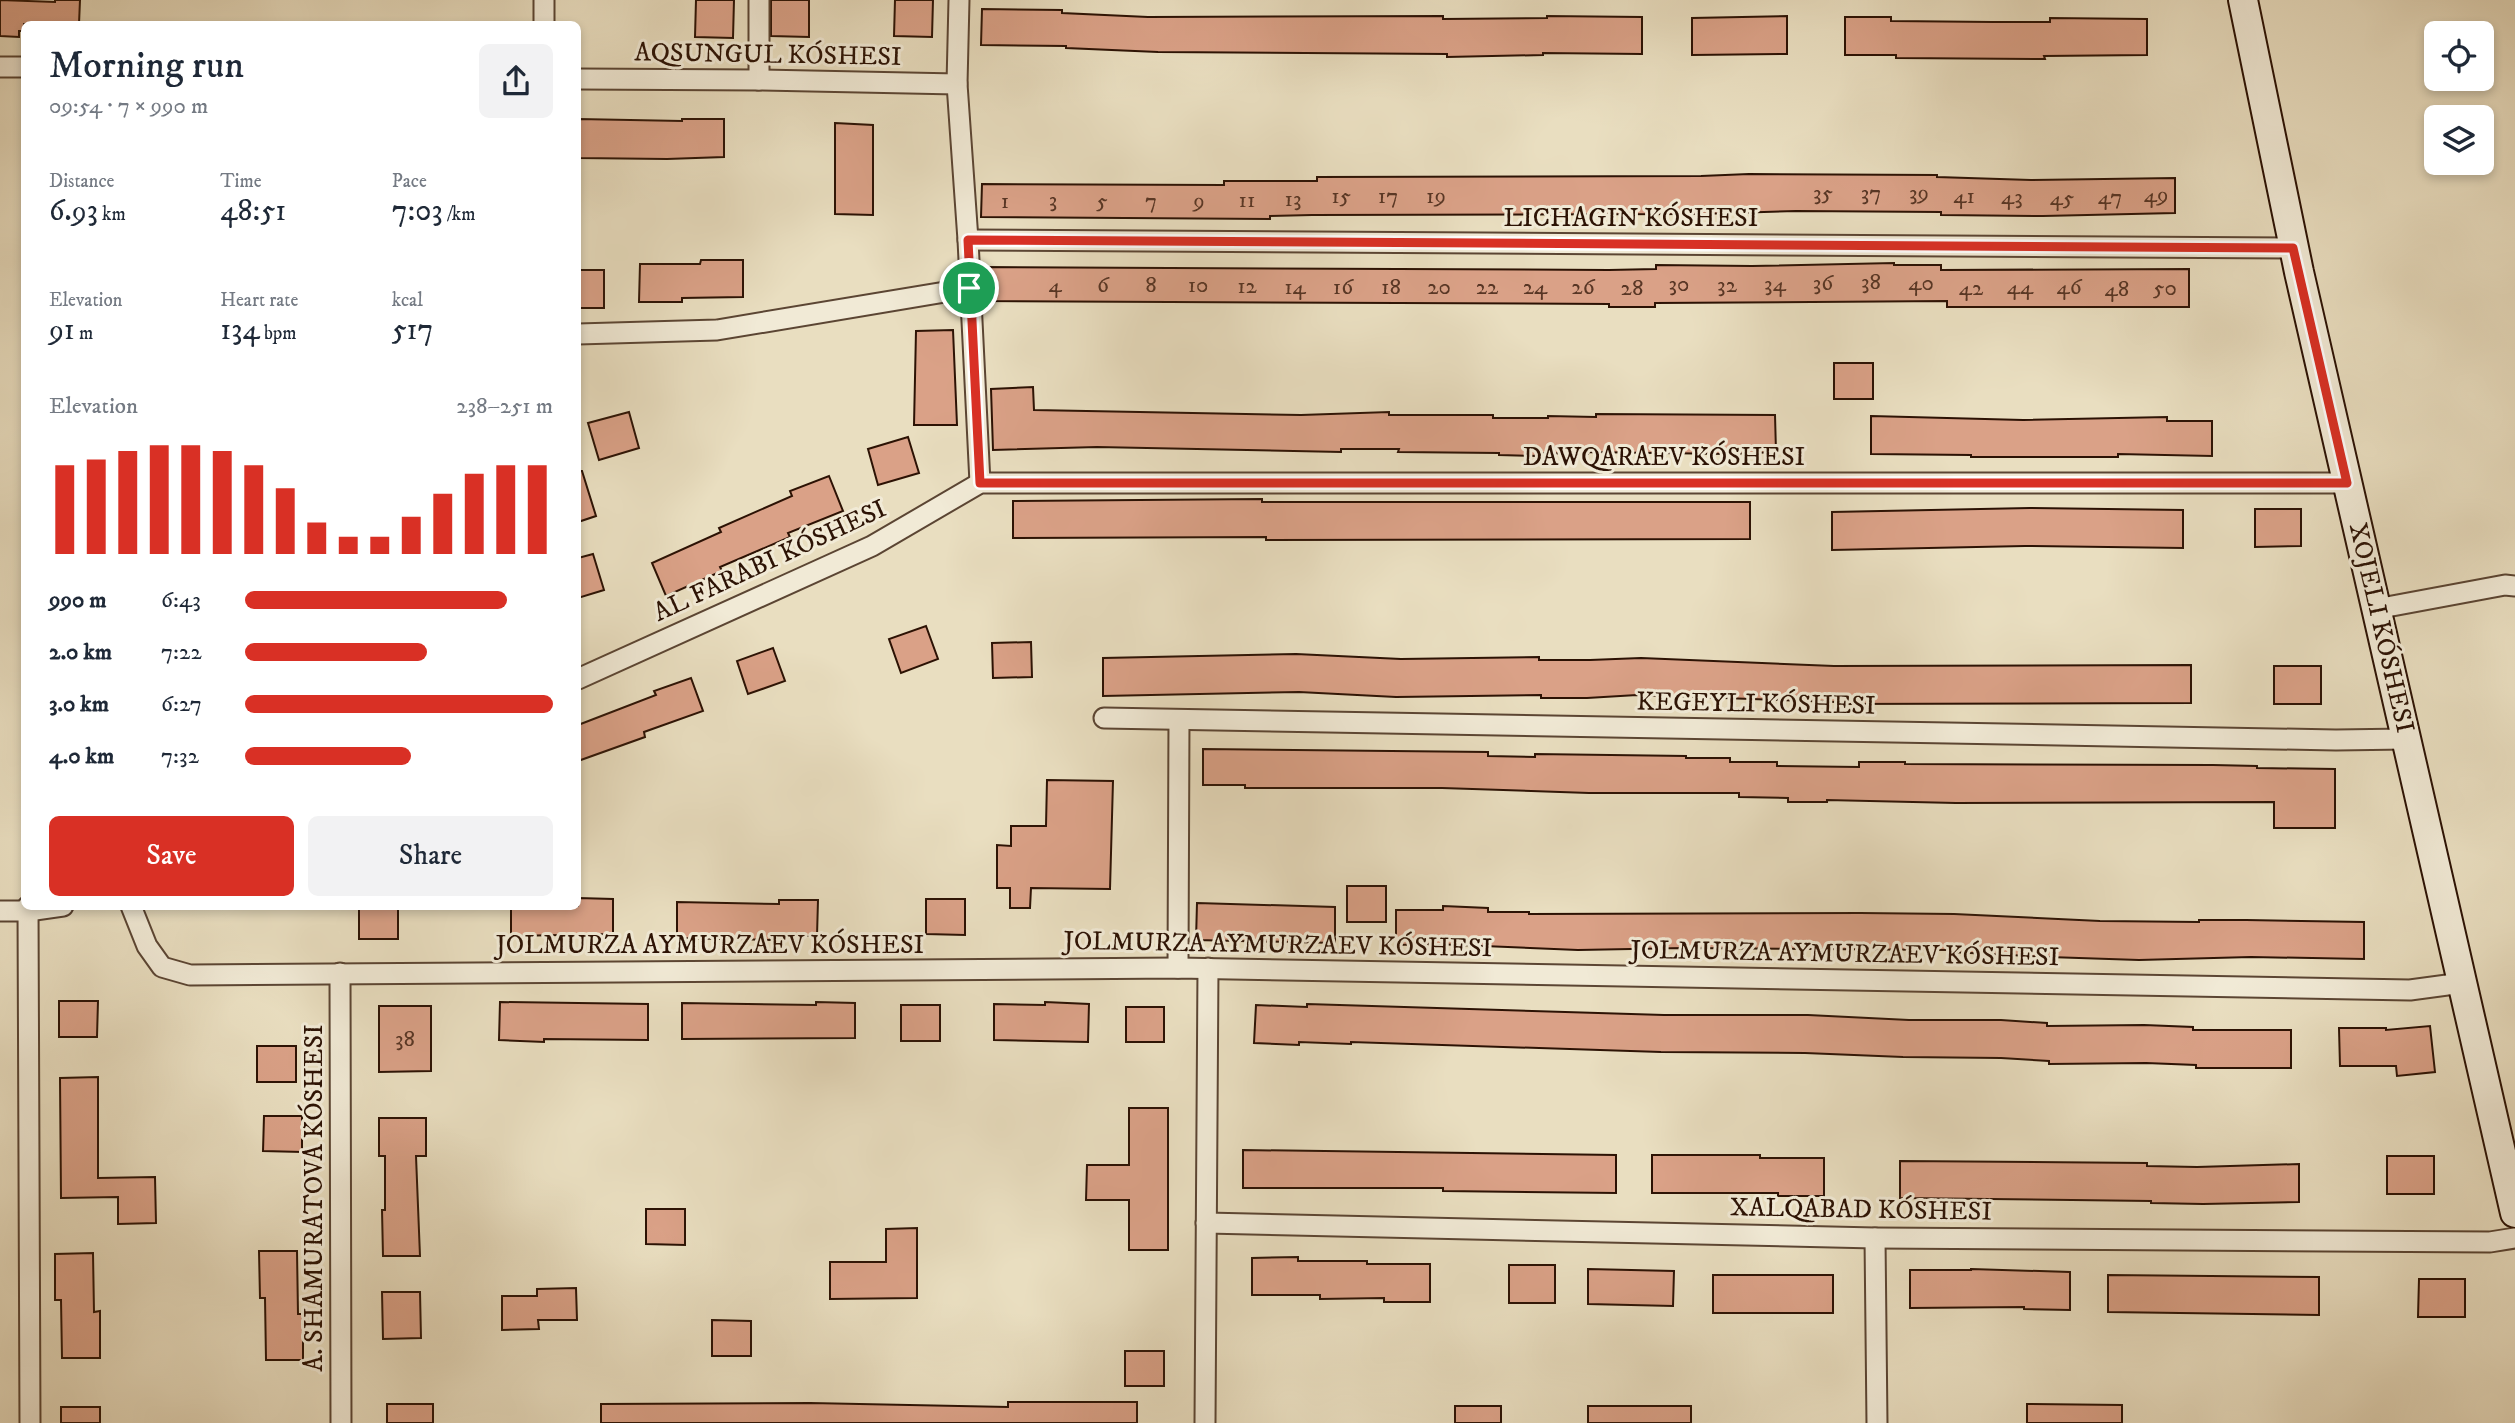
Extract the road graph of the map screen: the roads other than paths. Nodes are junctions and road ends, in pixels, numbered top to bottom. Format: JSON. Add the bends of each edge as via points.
{"nodes":[{"id":1,"x":544,"y":0,"type":"edge"},
{"id":2,"x":760,"y":0,"type":"edge"},
{"id":3,"x":959,"y":0,"type":"edge"},
{"id":4,"x":2243,"y":0,"type":"edge"},
{"id":5,"x":544,"y":21,"type":"edge"},
{"id":6,"x":0,"y":66,"type":"edge"},
{"id":7,"x":21,"y":67,"type":"edge"},
{"id":8,"x":581,"y":79,"type":"edge"},
{"id":9,"x":759,"y":79,"type":"junction"},
{"id":10,"x":957,"y":84,"type":"junction"},
{"id":11,"x":968,"y":240,"type":"junction"},
{"id":12,"x":2293,"y":248,"type":"junction"},
{"id":13,"x":969,"y":288,"type":"junction"},
{"id":14,"x":581,"y":334,"type":"edge"},
{"id":15,"x":980,"y":483,"type":"junction"},
{"id":16,"x":2347,"y":483,"type":"junction"},
{"id":17,"x":2515,"y":586,"type":"edge"},
{"id":18,"x":2376,"y":609,"type":"junction"},
{"id":19,"x":581,"y":679,"type":"edge"},
{"id":20,"x":1104,"y":718,"type":"dead end"},
{"id":21,"x":1179,"y":720,"type":"junction"},
{"id":22,"x":2406,"y":739,"type":"junction"},
{"id":23,"x":21,"y":910,"type":"edge"},
{"id":24,"x":28,"y":910,"type":"edge"},
{"id":25,"x":133,"y":910,"type":"edge"},
{"id":26,"x":0,"y":911,"type":"edge"},
{"id":27,"x":1178,"y":968,"type":"junction"},
{"id":28,"x":1208,"y":968,"type":"junction"},
{"id":29,"x":340,"y":974,"type":"junction"},
{"id":30,"x":2462,"y":983,"type":"junction"},
{"id":31,"x":2515,"y":1213,"type":"edge"},
{"id":32,"x":1206,"y":1223,"type":"junction"},
{"id":33,"x":1875,"y":1238,"type":"junction"},
{"id":34,"x":2515,"y":1238,"type":"edge"},
{"id":35,"x":30,"y":1423,"type":"edge"},
{"id":36,"x":341,"y":1423,"type":"edge"},
{"id":37,"x":1205,"y":1423,"type":"edge"},
{"id":38,"x":1877,"y":1423,"type":"edge"}],
"edges":[{"from":1,"to":5,"type":"street"},
{"from":2,"to":9,"type":"street"},
{"from":3,"to":10,"type":"street"},
{"from":4,"to":12,"type":"street","name":"XOJELI KÓSHESI"},
{"from":6,"to":7,"type":"street"},
{"from":8,"to":9,"type":"street","name":"AQSUNGUL KÓSHESI"},
{"from":9,"to":10,"type":"street","name":"AQSUNGUL KÓSHESI"},
{"from":10,"to":11,"type":"street"},
{"from":11,"to":12,"type":"street","name":"LICHAGIN KÓSHESI"},
{"from":11,"to":13,"type":"street"},
{"from":12,"to":16,"type":"street","name":"XOJELI KÓSHESI"},
{"from":13,"to":14,"type":"street","via":[[717,330]]},
{"from":13,"to":15,"type":"street"},
{"from":15,"to":16,"type":"street","name":"DAWQARAEV KÓSHESI"},
{"from":15,"to":19,"type":"street","name":"AL FARABI KÓSHESI","via":[[872,546]]},
{"from":16,"to":18,"type":"street","name":"XOJELI KÓSHESI"},
{"from":17,"to":18,"type":"street"},
{"from":18,"to":22,"type":"street","name":"XOJELI KÓSHESI"},
{"from":20,"to":21,"type":"street","name":"KEGEYLI KÓSHESI"},
{"from":21,"to":22,"type":"street","name":"KEGEYLI KÓSHESI"},
{"from":21,"to":27,"type":"street"},
{"from":22,"to":30,"type":"street","name":"XOJELI KÓSHESI"},
{"from":23,"to":26,"type":"street"},
{"from":24,"to":35,"type":"street"},
{"from":25,"to":29,"type":"street","name":"JOLMURZA AYMURZAEV KÓSHESI","via":[[147,946],[162,967],[190,975]]},
{"from":27,"to":28,"type":"street","name":"JOLMURZA AYMURZAEV KÓSHESI"},
{"from":27,"to":29,"type":"street","name":"JOLMURZA AYMURZAEV KÓSHESI"},
{"from":28,"to":30,"type":"street","name":"JOLMURZA AYMURZAEV KÓSHESI","via":[[2410,990]]},
{"from":28,"to":32,"type":"street"},
{"from":29,"to":36,"type":"street","name":"A. SHAMURATOVA KÓSHESI"},
{"from":30,"to":31,"type":"street","name":"XOJELI KÓSHESI"},
{"from":32,"to":33,"type":"street","name":"XALQABAD KÓSHESI"},
{"from":32,"to":37,"type":"street"},
{"from":33,"to":34,"type":"street","name":"XALQABAD KÓSHESI","via":[[2490,1242]]},
{"from":33,"to":38,"type":"street"}]}
